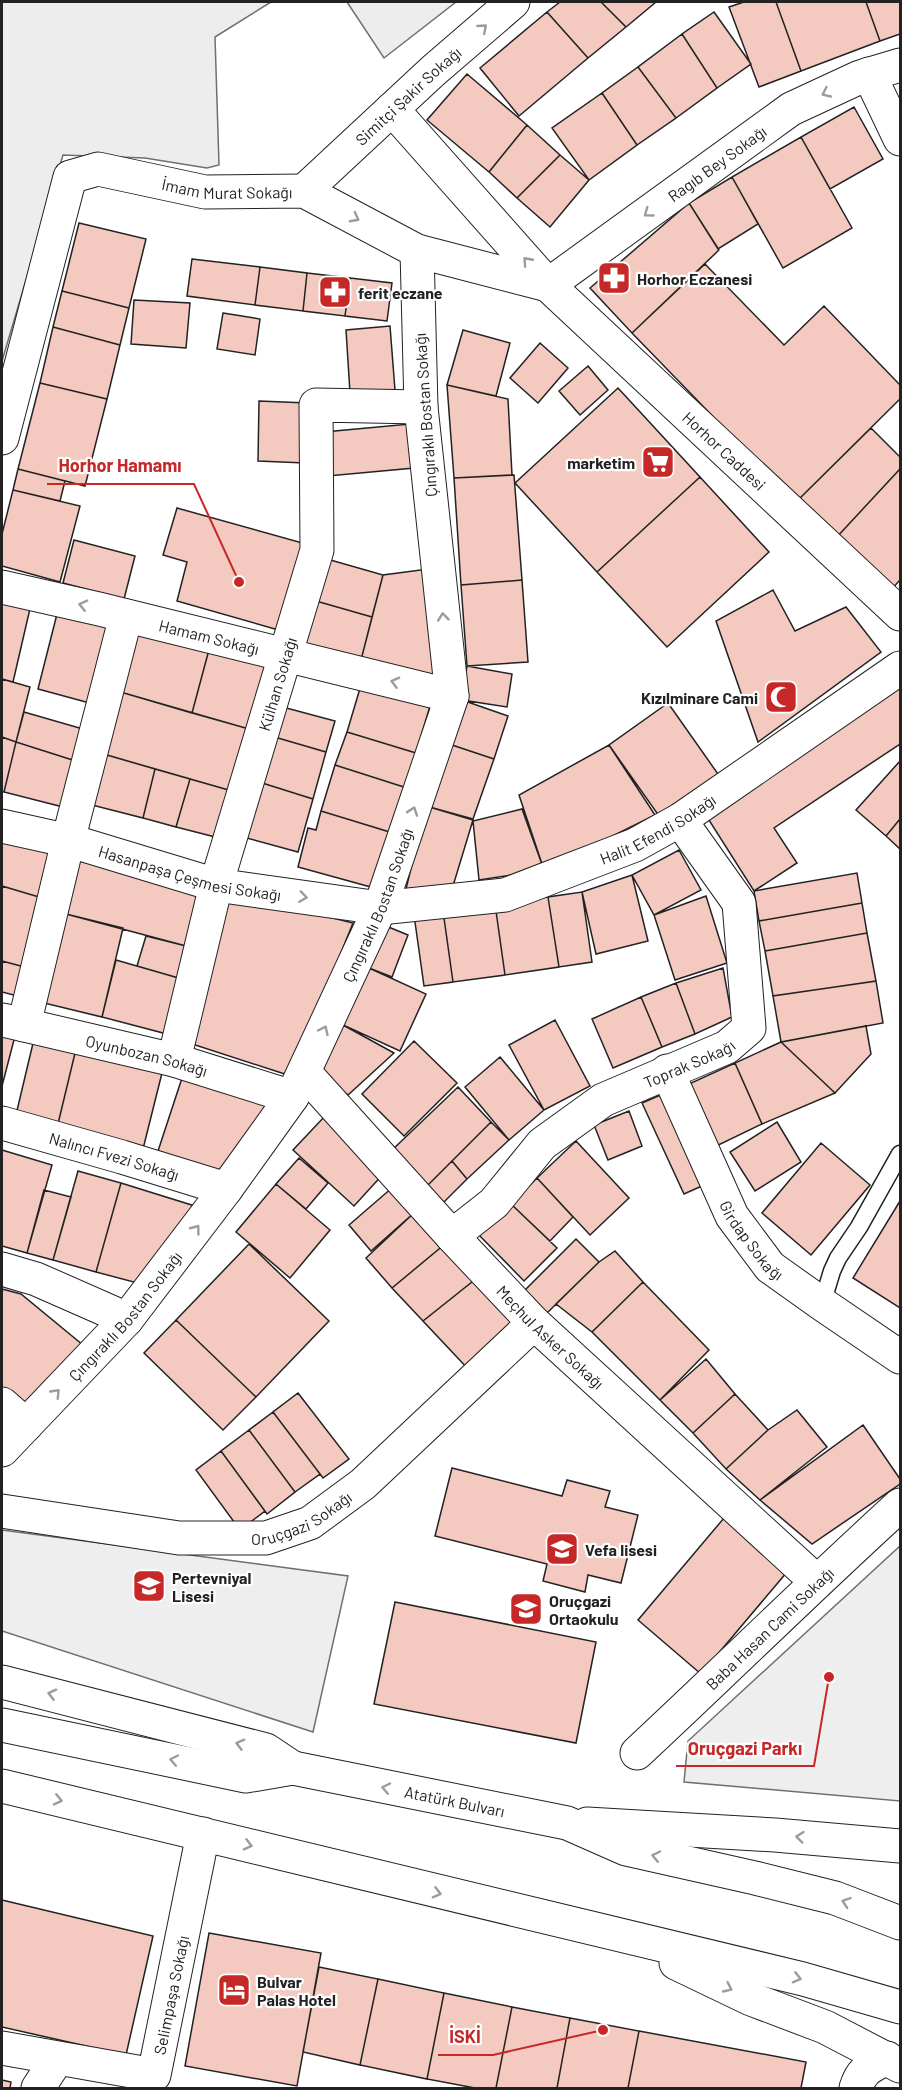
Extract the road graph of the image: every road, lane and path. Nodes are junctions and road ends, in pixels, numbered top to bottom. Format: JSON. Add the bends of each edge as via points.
{"nodes":[{"id":1,"x":513,"y":2,"type":"edge"},
{"id":2,"x":900,"y":65,"type":"edge"},
{"id":3,"x":869,"y":74,"type":"junction"},
{"id":4,"x":392,"y":109,"type":"junction"},
{"id":5,"x":900,"y":139,"type":"edge"},
{"id":6,"x":304,"y":190,"type":"junction"},
{"id":7,"x":417,"y":251,"type":"junction"},
{"id":8,"x":548,"y":285,"type":"junction"},
{"id":9,"x":7,"y":391,"type":"edge"},
{"id":10,"x":421,"y":407,"type":"junction"},
{"id":11,"x":2,"y":438,"type":"edge"},
{"id":12,"x":2,"y":587,"type":"edge"},
{"id":13,"x":900,"y":612,"type":"edge"},
{"id":14,"x":126,"y":616,"type":"junction"},
{"id":15,"x":285,"y":656,"type":"junction"},
{"id":16,"x":900,"y":668,"type":"edge"},
{"id":17,"x":452,"y":696,"type":"junction"},
{"id":18,"x":680,"y":820,"type":"junction"},
{"id":19,"x":2,"y":826,"type":"edge"},
{"id":20,"x":68,"y":841,"type":"junction"},
{"id":21,"x":216,"y":885,"type":"junction"},
{"id":22,"x":380,"y":908,"type":"junction"},
{"id":23,"x":13,"y":1023,"type":"edge"},
{"id":24,"x":174,"y":1060,"type":"junction"},
{"id":25,"x":667,"y":1071,"type":"junction"},
{"id":26,"x":298,"y":1084,"type":"junction"},
{"id":27,"x":2,"y":1123,"type":"edge"},
{"id":28,"x":900,"y":1154,"type":"edge"},
{"id":29,"x":226,"y":1190,"type":"junction"},
{"id":30,"x":452,"y":1236,"type":"junction"},
{"id":31,"x":2,"y":1269,"type":"edge"},
{"id":32,"x":822,"y":1304,"type":"junction"},
{"id":33,"x":128,"y":1318,"type":"junction"},
{"id":34,"x":534,"y":1323,"type":"junction"},
{"id":35,"x":900,"y":1357,"type":"edge"},
{"id":36,"x":14,"y":1415,"type":"edge"},
{"id":37,"x":2,"y":1450,"type":"edge"},
{"id":38,"x":900,"y":1505,"type":"edge"},
{"id":39,"x":2,"y":1511,"type":"edge"},
{"id":40,"x":816,"y":1581,"type":"junction"},
{"id":41,"x":2,"y":1682,"type":"edge"},
{"id":42,"x":2,"y":1725,"type":"edge"},
{"id":43,"x":637,"y":1753,"type":"dead end"},
{"id":44,"x":293,"y":1768,"type":"junction"},
{"id":45,"x":2,"y":1786,"type":"edge"},
{"id":46,"x":567,"y":1823,"type":"junction"},
{"id":47,"x":203,"y":1834,"type":"junction"},
{"id":48,"x":900,"y":1846,"type":"edge"},
{"id":49,"x":900,"y":1923,"type":"edge"},
{"id":50,"x":618,"y":1936,"type":"junction"},
{"id":51,"x":900,"y":2007,"type":"edge"},
{"id":52,"x":2,"y":2048,"type":"edge"},
{"id":53,"x":57,"y":2059,"type":"junction"},
{"id":54,"x":894,"y":2062,"type":"edge"},
{"id":55,"x":38,"y":2088,"type":"edge"},
{"id":56,"x":856,"y":2088,"type":"edge"}],
"edges":[{"from":4,"to":1,"type":"street","name":"Simitçi Şakir Sokağı","one_way":true},
{"from":2,"to":3,"type":"street","name":"Ragıb Bey Sokağı"},
{"from":3,"to":5,"type":"street"},
{"from":3,"to":8,"type":"street","name":"Ragıb Bey Sokağı","one_way":true,"via":[[791,109]]},
{"from":4,"to":6,"type":"street","name":"Simitçi Şakir Sokağı"},
{"from":8,"to":4,"type":"street","one_way":true},
{"from":6,"to":7,"type":"street","name":"İmam Murat Sokağı","one_way":true},
{"from":6,"to":9,"type":"street","name":"İmam Murat Sokağı","via":[[205,192],[98,169],[70,177]]},
{"from":7,"to":8,"type":"street","name":"İmam Murat Sokağı"},
{"from":7,"to":10,"type":"street","name":"Çıngıraklı Bostan Sokağı"},
{"from":8,"to":13,"type":"street","name":"Horhor Caddesi"},
{"from":9,"to":11,"type":"street","name":"İmam Murat Sokağı"},
{"from":10,"to":15,"type":"street","name":"Külhan Sokağı","via":[[316,405],[317,550]]},
{"from":17,"to":10,"type":"street","name":"Çıngıraklı Bostan Sokağı","one_way":true},
{"from":14,"to":12,"type":"street","name":"Hamam Sokağı","one_way":true},
{"from":14,"to":15,"type":"street","name":"Hamam Sokağı"},
{"from":14,"to":20,"type":"street"},
{"from":17,"to":15,"type":"street","name":"Hamam Sokağı","one_way":true},
{"from":15,"to":21,"type":"street","name":"Külhan Sokağı"},
{"from":16,"to":18,"type":"street","name":"Halit Efendi Sokağı"},
{"from":22,"to":17,"type":"street","name":"Çıngıraklı Bostan Sokağı","one_way":true},
{"from":18,"to":22,"type":"street","name":"Halit Efendi Sokağı","via":[[635,845],[506,895]]},
{"from":18,"to":25,"type":"street","name":"Toprak Sokağı","via":[[739,903],[749,1028],[726,1047]]},
{"from":19,"to":20,"type":"street","name":"Hasanpaşa Çeşmesi Sokağı"},
{"from":20,"to":21,"type":"street","name":"Hasanpaşa Çeşmesi Sokağı"},
{"from":20,"to":23,"type":"street"},
{"from":21,"to":22,"type":"street","name":"Hasanpaşa Çeşmesi Sokağı","one_way":true},
{"from":21,"to":24,"type":"street","name":"Külhan Sokağı"},
{"from":26,"to":22,"type":"street","name":"Çıngıraklı Bostan Sokağı","one_way":true},
{"from":23,"to":24,"type":"street","name":"Oyunbozan Sokağı"},
{"from":24,"to":26,"type":"street","name":"Oyunbozan Sokağı"},
{"from":25,"to":30,"type":"street","name":"Toprak Sokağı","via":[[603,1100],[542,1144],[494,1203]]},
{"from":25,"to":32,"type":"street","name":"Girdap Sokağı","via":[[732,1216],[770,1267]]},
{"from":26,"to":29,"type":"street","name":"Çıngıraklı Bostan Sokağı"},
{"from":26,"to":30,"type":"street","name":"Meçhul Asker Sokağı"},
{"from":27,"to":29,"type":"street","name":"Nalıncı Fvezi Sokağı"},
{"from":28,"to":32,"type":"lane","via":[[835,1265]]},
{"from":33,"to":29,"type":"street","name":"Çıngıraklı Bostan Sokağı","one_way":true},
{"from":30,"to":34,"type":"street","name":"Meçhul Asker Sokağı"},
{"from":31,"to":33,"type":"street","via":[[36,1279]]},
{"from":32,"to":35,"type":"street","name":"Girdap Sokağı"},
{"from":36,"to":33,"type":"street","name":"Çıngıraklı Bostan Sokağı","one_way":true},
{"from":34,"to":39,"type":"street","name":"Oruçgazi Sokağı","via":[[363,1484],[310,1523],[266,1538],[179,1538]]},
{"from":34,"to":40,"type":"street","name":"Meçhul Asker Sokağı"},
{"from":36,"to":37,"type":"street","name":"Çıngıraklı Bostan Sokağı"},
{"from":38,"to":40,"type":"street","name":"Baba Hasan Cami Sokağı"},
{"from":40,"to":43,"type":"street","name":"Baba Hasan Cami Sokağı"},
{"from":44,"to":41,"type":"street","one_way":true,"via":[[266,1750]]},
{"from":44,"to":42,"type":"street","name":"Atatürk Bulvarı","one_way":true,"via":[[246,1776]]},
{"from":46,"to":44,"type":"street","name":"Atatürk Bulvarı","one_way":true},
{"from":45,"to":47,"type":"street","one_way":true},
{"from":48,"to":46,"type":"street","one_way":true},
{"from":49,"to":46,"type":"street","name":"Atatürk Bulvarı","one_way":true,"via":[[835,1898],[626,1849]]},
{"from":47,"to":50,"type":"street","one_way":true},
{"from":47,"to":53,"type":"street","name":"Selimpaşa Sokağı","via":[[154,2075]]},
{"from":50,"to":51,"type":"street","one_way":true},
{"from":50,"to":54,"type":"street","one_way":true,"via":[[752,1999],[825,2027]]},
{"from":52,"to":53,"type":"street","name":"Selimpaşa Sokağı"},
{"from":53,"to":55,"type":"street"},
{"from":54,"to":56,"type":"street","via":[[865,2070]]}]}
